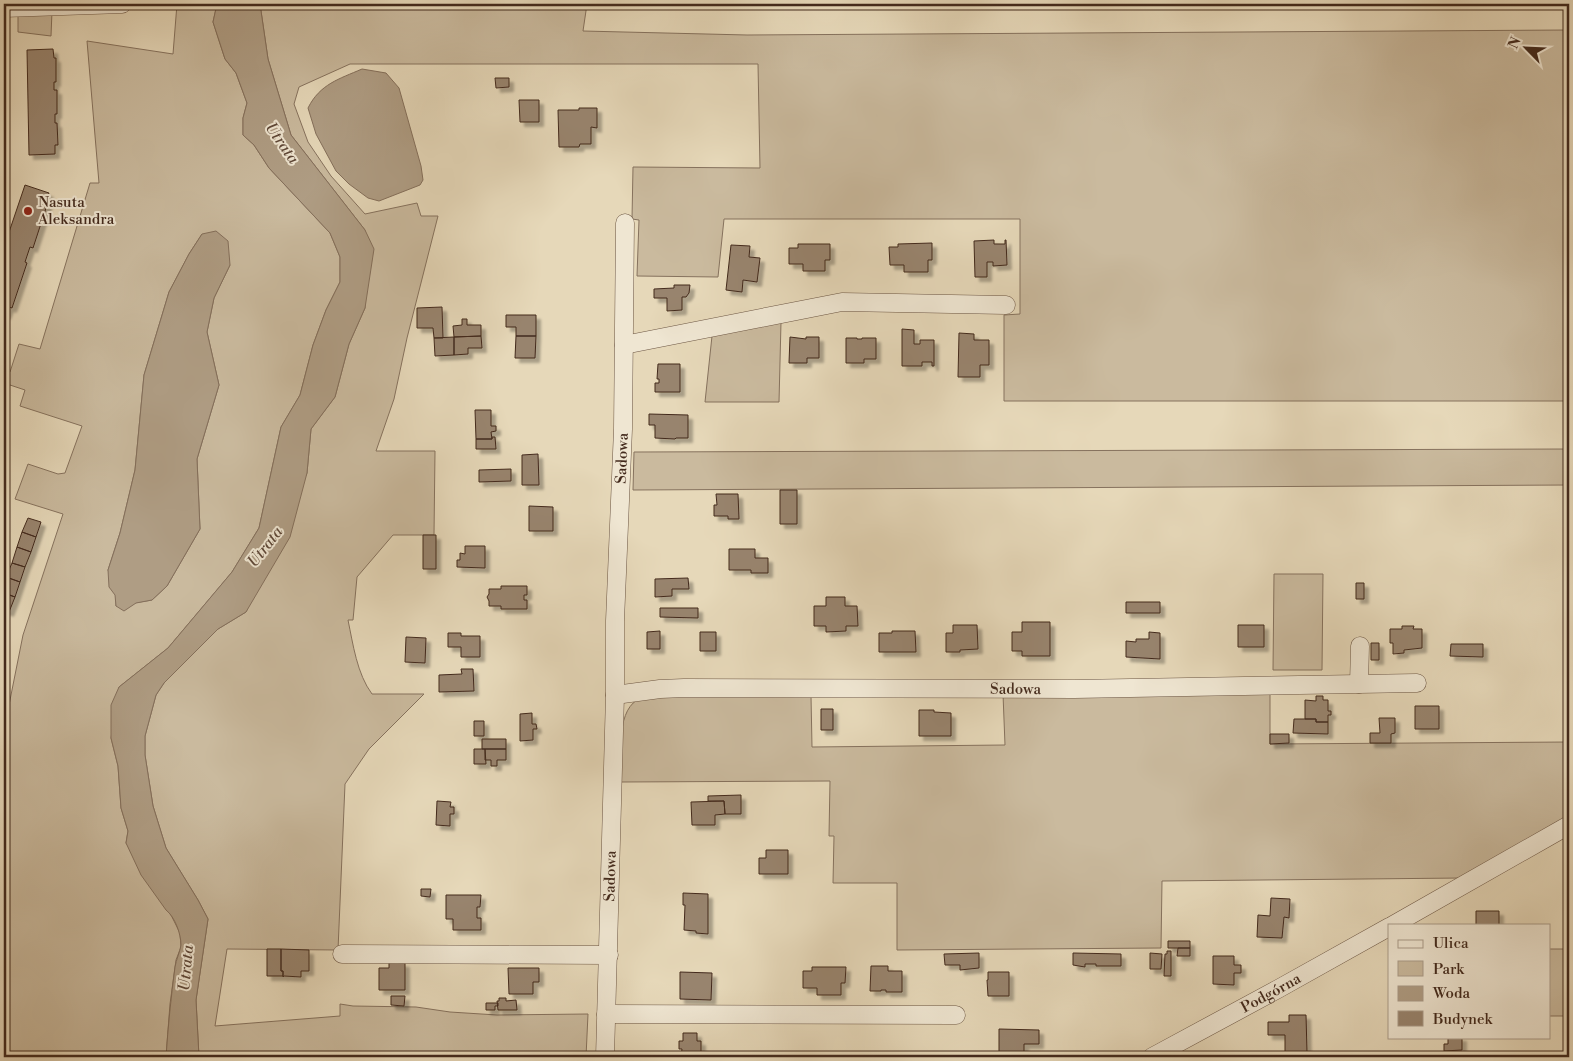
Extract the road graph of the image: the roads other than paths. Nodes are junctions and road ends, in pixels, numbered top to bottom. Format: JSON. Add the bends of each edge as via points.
{"nodes":[{"id":1,"x":122,"y":4,"type":"edge"},
{"id":2,"x":4,"y":8,"type":"edge"},
{"id":3,"x":625,"y":222,"type":"dead end"},
{"id":4,"x":1006,"y":305,"type":"dead end"},
{"id":5,"x":624,"y":345,"type":"junction"},
{"id":6,"x":1360,"y":646,"type":"dead end"},
{"id":7,"x":1417,"y":683,"type":"dead end"},
{"id":8,"x":1359,"y":684,"type":"junction"},
{"id":9,"x":615,"y":695,"type":"junction"},
{"id":10,"x":1569,"y":825,"type":"edge"},
{"id":11,"x":1395,"y":924,"type":"edge"},
{"id":12,"x":1388,"y":928,"type":"edge"},
{"id":13,"x":342,"y":954,"type":"dead end"},
{"id":14,"x":609,"y":955,"type":"junction"},
{"id":15,"x":606,"y":1014,"type":"junction"},
{"id":16,"x":956,"y":1015,"type":"dead end"},
{"id":17,"x":605,"y":1057,"type":"edge"},
{"id":18,"x":1152,"y":1057,"type":"edge"}],
"edges":[{"from":1,"to":2,"type":"street"},
{"from":3,"to":5,"type":"street","name":"Sadowa"},
{"from":4,"to":5,"type":"street","via":[[842,302]]},
{"from":5,"to":9,"type":"street","name":"Sadowa"},
{"from":6,"to":8,"type":"street"},
{"from":7,"to":8,"type":"street","name":"Sadowa"},
{"from":8,"to":9,"type":"street","name":"Sadowa","via":[[1074,689],[684,688]]},
{"from":9,"to":14,"type":"street","name":"Sadowa"},
{"from":10,"to":11,"type":"street"},
{"from":12,"to":18,"type":"street","name":"Podgórna"},
{"from":13,"to":14,"type":"street"},
{"from":14,"to":15,"type":"street","name":"Sadowa"},
{"from":15,"to":16,"type":"street"},
{"from":15,"to":17,"type":"street","name":"Sadowa"}]}
